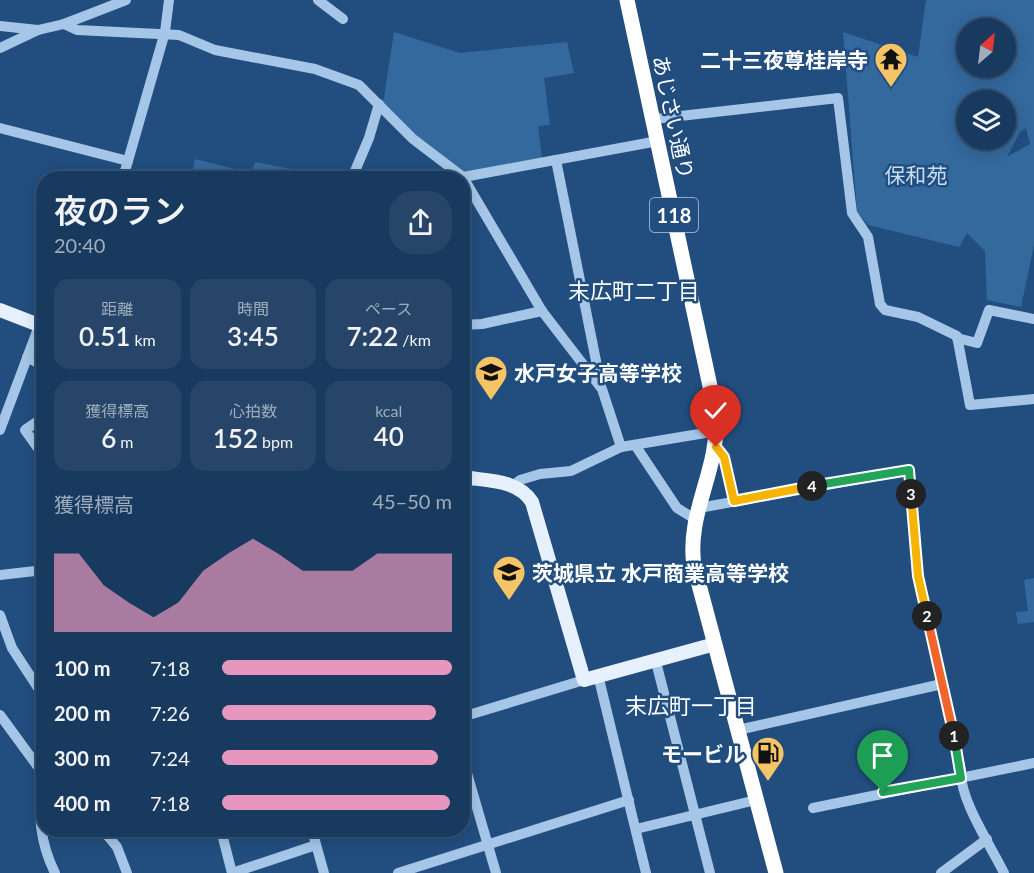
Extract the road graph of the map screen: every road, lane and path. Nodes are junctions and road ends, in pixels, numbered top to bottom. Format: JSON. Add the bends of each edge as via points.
{"nodes":[{"id":1,"x":126,"y":0,"type":"edge"},
{"id":2,"x":169,"y":0,"type":"edge"},
{"id":3,"x":318,"y":0,"type":"edge"},
{"id":4,"x":627,"y":0,"type":"edge"},
{"id":5,"x":343,"y":19,"type":"dead end"},
{"id":6,"x":64,"y":24,"type":"junction"},
{"id":7,"x":0,"y":26,"type":"edge"},
{"id":8,"x":38,"y":30,"type":"junction"},
{"id":9,"x":165,"y":32,"type":"junction"},
{"id":10,"x":0,"y":48,"type":"edge"},
{"id":11,"x":379,"y":104,"type":"junction"},
{"id":12,"x":654,"y":119,"type":"junction"},
{"id":13,"x":0,"y":128,"type":"edge"},
{"id":14,"x":658,"y":141,"type":"junction"},
{"id":15,"x":556,"y":160,"type":"junction"},
{"id":16,"x":128,"y":161,"type":"junction"},
{"id":17,"x":125,"y":171,"type":"edge"},
{"id":18,"x":355,"y":171,"type":"edge"},
{"id":19,"x":451,"y":171,"type":"edge"},
{"id":20,"x":470,"y":176,"type":"edge"},
{"id":21,"x":470,"y":196,"type":"edge"},
{"id":22,"x":0,"y":310,"type":"edge"},
{"id":23,"x":542,"y":311,"type":"junction"},
{"id":24,"x":1034,"y":319,"type":"edge"},
{"id":25,"x":36,"y":324,"type":"edge"},
{"id":26,"x":470,"y":325,"type":"edge"},
{"id":27,"x":36,"y":337,"type":"edge"},
{"id":28,"x":957,"y":338,"type":"junction"},
{"id":29,"x":27,"y":357,"type":"junction"},
{"id":30,"x":36,"y":362,"type":"edge"},
{"id":31,"x":602,"y":389,"type":"junction"},
{"id":32,"x":1034,"y":399,"type":"edge"},
{"id":33,"x":36,"y":422,"type":"edge"},
{"id":34,"x":0,"y":430,"type":"edge"},
{"id":35,"x":717,"y":431,"type":"junction"},
{"id":36,"x":36,"y":445,"type":"edge"},
{"id":37,"x":635,"y":446,"type":"junction"},
{"id":38,"x":621,"y":447,"type":"junction"},
{"id":39,"x":716,"y":447,"type":"junction"},
{"id":40,"x":470,"y":478,"type":"edge"},
{"id":41,"x":514,"y":485,"type":"junction"},
{"id":42,"x":734,"y":501,"type":"junction"},
{"id":43,"x":697,"y":513,"type":"junction"},
{"id":44,"x":36,"y":571,"type":"edge"},
{"id":45,"x":0,"y":574,"type":"edge"},
{"id":46,"x":0,"y":615,"type":"edge"},
{"id":47,"x":715,"y":644,"type":"junction"},
{"id":48,"x":656,"y":662,"type":"junction"},
{"id":49,"x":598,"y":675,"type":"junction"},
{"id":50,"x":584,"y":680,"type":"junction"},
{"id":51,"x":942,"y":684,"type":"junction"},
{"id":52,"x":36,"y":685,"type":"edge"},
{"id":53,"x":0,"y":715,"type":"edge"},
{"id":54,"x":470,"y":715,"type":"edge"},
{"id":55,"x":738,"y":730,"type":"junction"},
{"id":56,"x":1034,"y":763,"type":"edge"},
{"id":57,"x":36,"y":764,"type":"edge"},
{"id":58,"x":961,"y":778,"type":"junction"},
{"id":59,"x":470,"y":783,"type":"edge"},
{"id":60,"x":628,"y":800,"type":"junction"},
{"id":61,"x":756,"y":800,"type":"junction"},
{"id":62,"x":813,"y":808,"type":"dead end"},
{"id":63,"x":696,"y":815,"type":"junction"},
{"id":64,"x":636,"y":830,"type":"junction"},
{"id":65,"x":42,"y":837,"type":"edge"},
{"id":66,"x":109,"y":837,"type":"edge"},
{"id":67,"x":223,"y":837,"type":"edge"},
{"id":68,"x":314,"y":837,"type":"edge"},
{"id":69,"x":987,"y":839,"type":"junction"},
{"id":70,"x":316,"y":845,"type":"junction"},
{"id":71,"x":488,"y":845,"type":"junction"},
{"id":72,"x":55,"y":873,"type":"edge"},
{"id":73,"x":128,"y":873,"type":"edge"},
{"id":74,"x":324,"y":873,"type":"edge"},
{"id":75,"x":398,"y":873,"type":"edge"},
{"id":76,"x":496,"y":873,"type":"edge"},
{"id":77,"x":646,"y":873,"type":"edge"},
{"id":78,"x":710,"y":873,"type":"edge"},
{"id":79,"x":776,"y":873,"type":"edge"},
{"id":80,"x":941,"y":873,"type":"edge"},
{"id":81,"x":1004,"y":873,"type":"edge"}],
"edges":[{"from":1,"to":6,"type":"street"},
{"from":2,"to":9,"type":"street"},
{"from":3,"to":5,"type":"street"},
{"from":4,"to":12,"type":"highway","name":"あじさい通り","number":"118"},
{"from":6,"to":8,"type":"street"},
{"from":6,"to":9,"type":"street","via":[[77,30]]},
{"from":7,"to":8,"type":"street"},
{"from":8,"to":10,"type":"street"},
{"from":9,"to":11,"type":"street","via":[[235,55],[315,69],[359,85]]},
{"from":9,"to":16,"type":"street"},
{"from":11,"to":18,"type":"street"},
{"from":11,"to":19,"type":"street"},
{"from":12,"to":14,"type":"highway","name":"あじさい通り","number":"118"},
{"from":12,"to":28,"type":"street","via":[[838,99],[852,213],[868,237],[880,304],[885,310],[918,317]]},
{"from":13,"to":16,"type":"street"},
{"from":14,"to":15,"type":"street"},
{"from":14,"to":35,"type":"highway","name":"あじさい通り","number":"118"},
{"from":15,"to":20,"type":"street"},
{"from":15,"to":31,"type":"street"},
{"from":16,"to":17,"type":"street"},
{"from":21,"to":23,"type":"street"},
{"from":22,"to":25,"type":"main road"},
{"from":23,"to":26,"type":"street"},
{"from":23,"to":31,"type":"street"},
{"from":24,"to":28,"type":"street","via":[[989,310],[977,343]]},
{"from":27,"to":29,"type":"street"},
{"from":28,"to":32,"type":"street","via":[[970,405]]},
{"from":29,"to":30,"type":"street"},
{"from":29,"to":34,"type":"street"},
{"from":31,"to":38,"type":"street"},
{"from":33,"to":36,"type":"street","via":[[25,430]]},
{"from":35,"to":37,"type":"street"},
{"from":35,"to":39,"type":"highway","name":"あじさい通り","number":"118"},
{"from":37,"to":38,"type":"street"},
{"from":37,"to":43,"type":"street","via":[[677,508]]},
{"from":38,"to":41,"type":"street","via":[[572,471],[540,474]]},
{"from":39,"to":42,"type":"street","via":[[724,457]]},
{"from":39,"to":43,"type":"highway","name":"あじさい通り","number":"118"},
{"from":40,"to":41,"type":"main road"},
{"from":41,"to":50,"type":"main road","via":[[532,502]]},
{"from":42,"to":43,"type":"street"},
{"from":42,"to":51,"type":"street","via":[[909,470],[918,576]]},
{"from":43,"to":47,"type":"highway","name":"あじさい通り","number":"118","via":[[692,544],[694,566]]},
{"from":44,"to":45,"type":"street"},
{"from":46,"to":52,"type":"street","via":[[12,648]]},
{"from":47,"to":48,"type":"main road"},
{"from":47,"to":55,"type":"highway","name":"あじさい通り","number":"118"},
{"from":48,"to":49,"type":"main road"},
{"from":48,"to":63,"type":"street"},
{"from":49,"to":50,"type":"main road"},
{"from":49,"to":60,"type":"street"},
{"from":50,"to":54,"type":"street"},
{"from":51,"to":55,"type":"street"},
{"from":51,"to":58,"type":"street"},
{"from":53,"to":57,"type":"street"},
{"from":55,"to":61,"type":"highway","name":"あじさい通り","number":"118"},
{"from":56,"to":58,"type":"street"},
{"from":58,"to":62,"type":"street"},
{"from":58,"to":69,"type":"street"},
{"from":59,"to":71,"type":"street"},
{"from":60,"to":64,"type":"street"},
{"from":60,"to":71,"type":"street"},
{"from":61,"to":63,"type":"street"},
{"from":61,"to":79,"type":"highway","name":"あじさい通り","number":"118"},
{"from":63,"to":64,"type":"street"},
{"from":63,"to":78,"type":"street"},
{"from":64,"to":77,"type":"street"},
{"from":65,"to":72,"type":"street"},
{"from":66,"to":73,"type":"street"},
{"from":67,"to":70,"type":"street","via":[[232,873]]},
{"from":68,"to":70,"type":"street"},
{"from":69,"to":80,"type":"street"},
{"from":69,"to":81,"type":"street"},
{"from":70,"to":74,"type":"street"},
{"from":71,"to":75,"type":"street"},
{"from":71,"to":76,"type":"street"}]}
